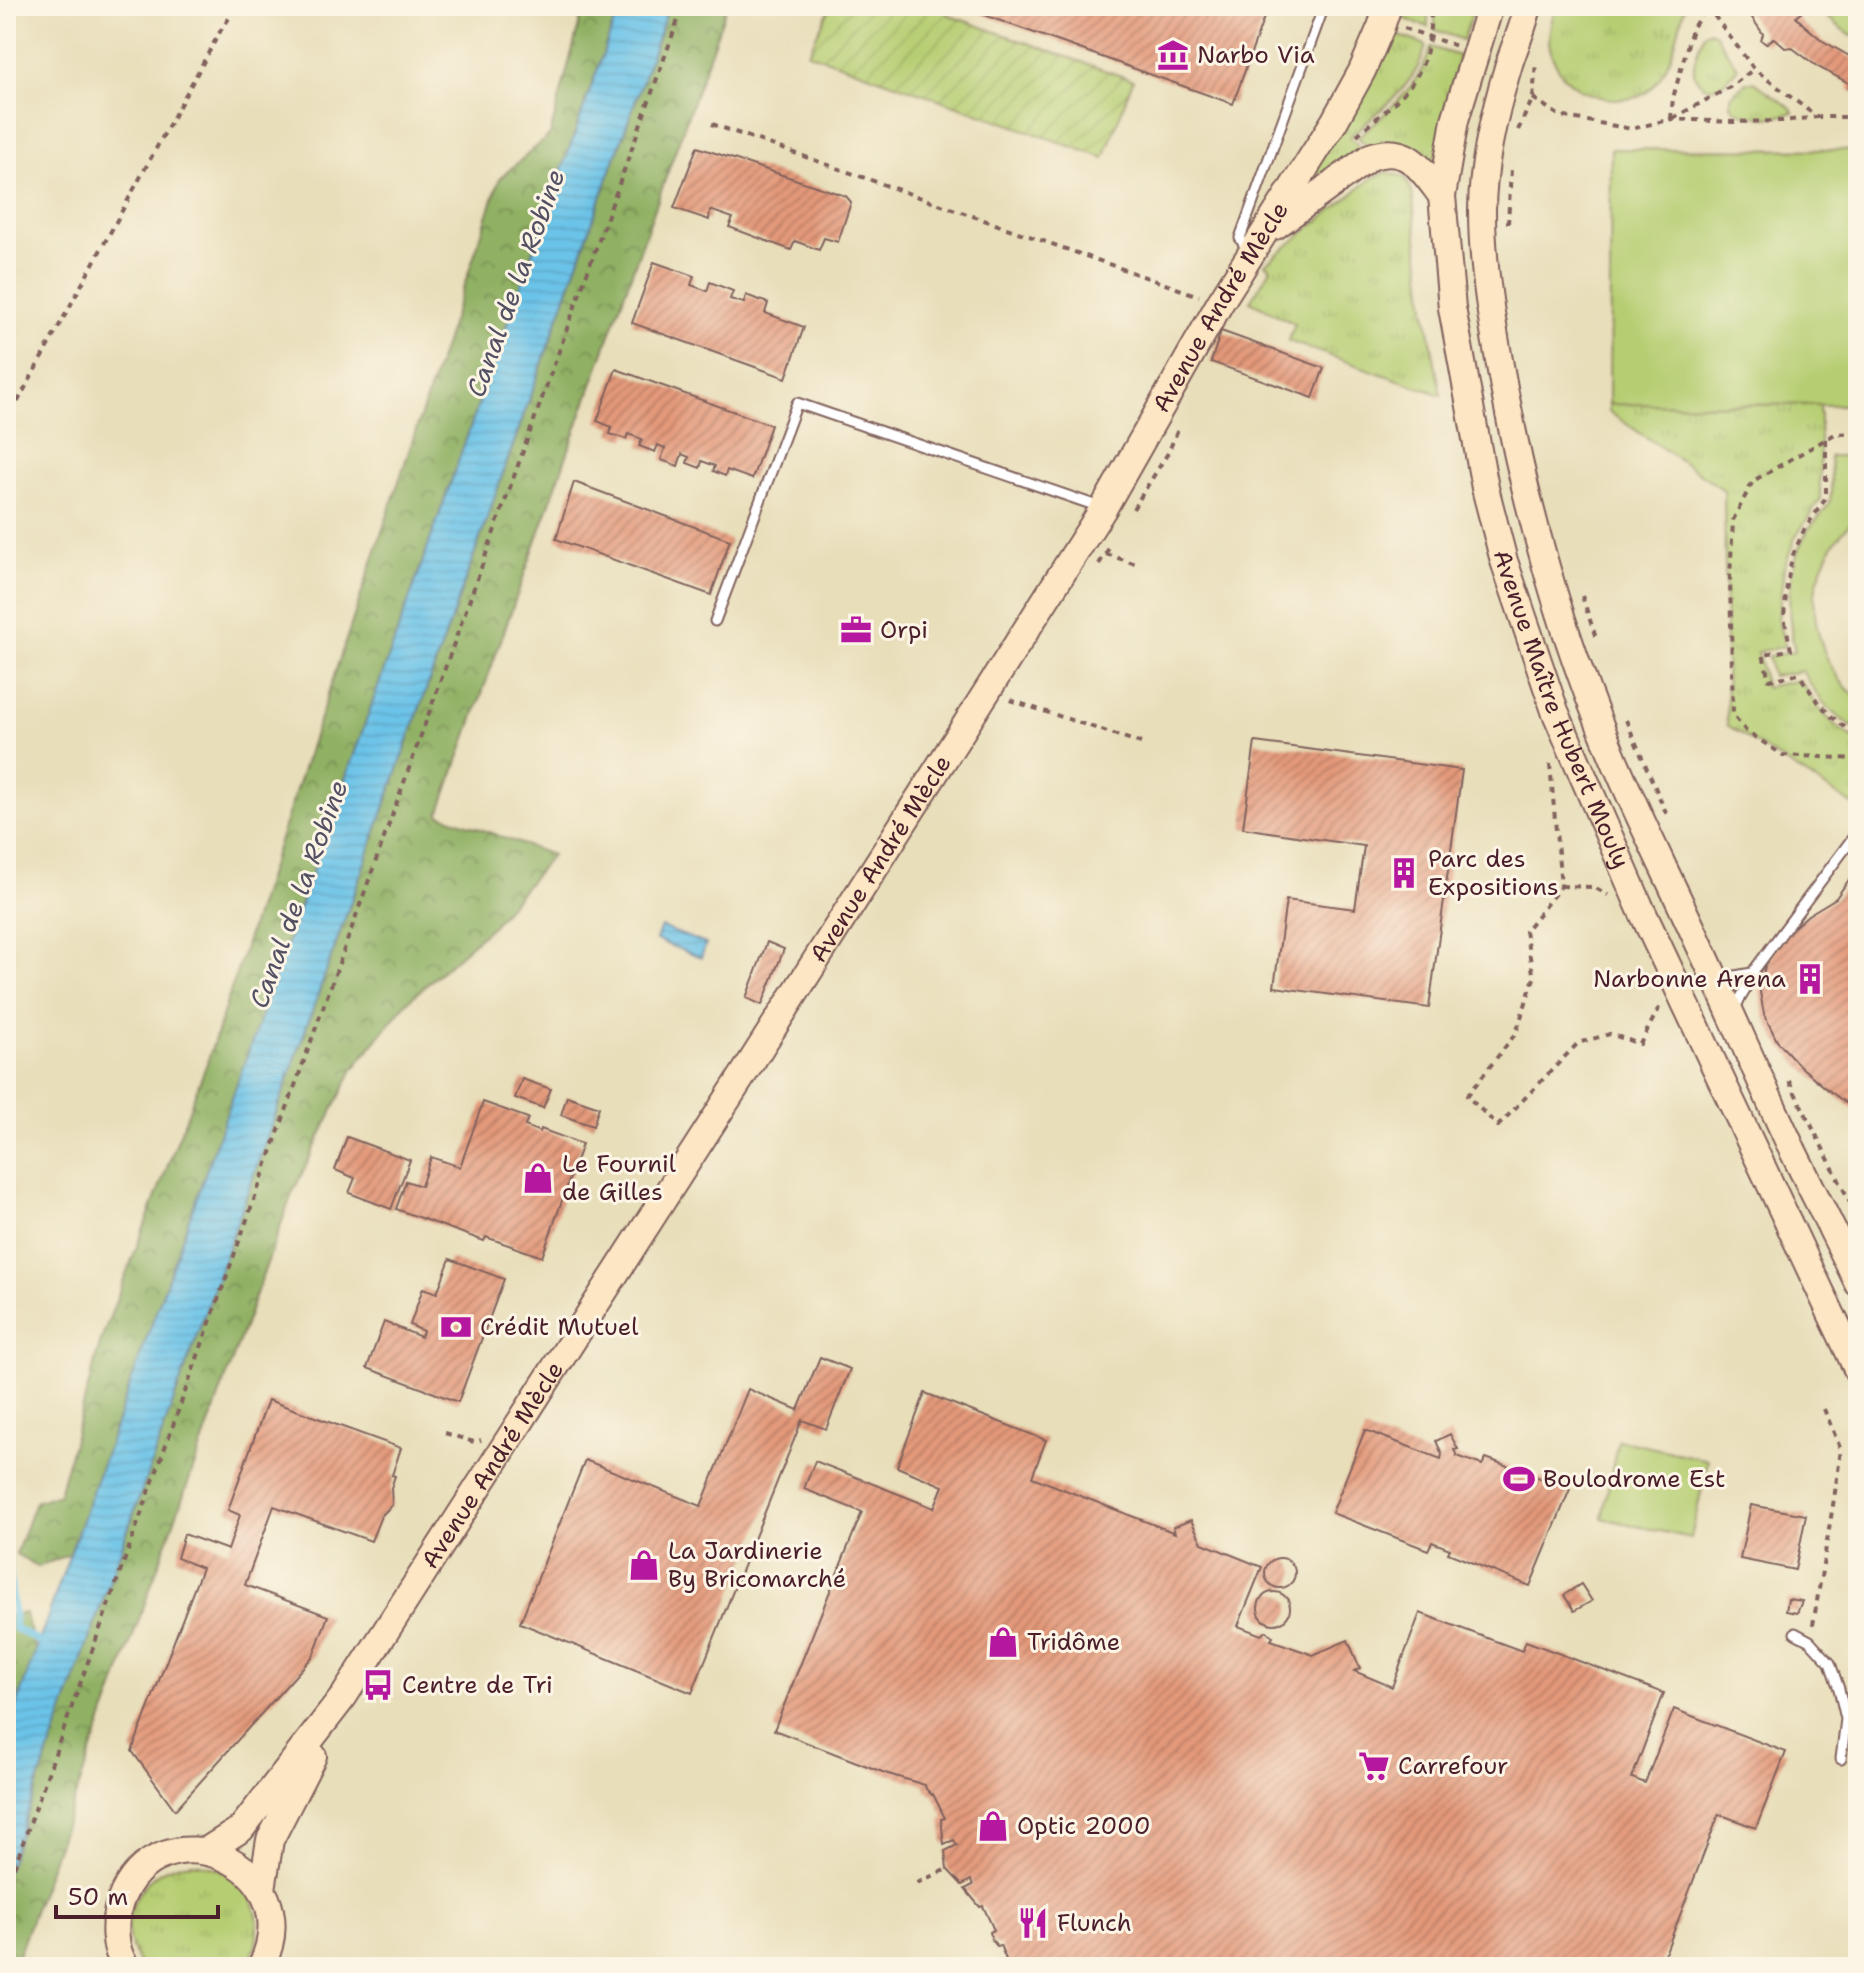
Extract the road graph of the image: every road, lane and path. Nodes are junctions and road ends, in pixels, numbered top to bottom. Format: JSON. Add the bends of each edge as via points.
{"nodes":[{"id":1,"x":238,"y":6,"type":"edge"},
{"id":2,"x":683,"y":6,"type":"edge"},
{"id":3,"x":1324,"y":6,"type":"edge"},
{"id":4,"x":1341,"y":6,"type":"edge"},
{"id":5,"x":1432,"y":6,"type":"edge"},
{"id":6,"x":1490,"y":6,"type":"edge"},
{"id":7,"x":1528,"y":6,"type":"edge"},
{"id":8,"x":1707,"y":6,"type":"edge"},
{"id":9,"x":1386,"y":14,"type":"edge"},
{"id":10,"x":1428,"y":37,"type":"junction"},
{"id":11,"x":1476,"y":53,"type":"junction"},
{"id":12,"x":1537,"y":60,"type":"dead end"},
{"id":13,"x":1754,"y":69,"type":"junction"},
{"id":14,"x":1533,"y":98,"type":"junction"},
{"id":15,"x":1817,"y":117,"type":"junction"},
{"id":16,"x":1858,"y":117,"type":"edge"},
{"id":17,"x":1671,"y":119,"type":"junction"},
{"id":18,"x":712,"y":124,"type":"dead end"},
{"id":19,"x":1517,"y":131,"type":"dead end"},
{"id":20,"x":1370,"y":157,"type":"junction"},
{"id":21,"x":1511,"y":157,"type":"dead end"},
{"id":22,"x":1442,"y":196,"type":"junction"},
{"id":23,"x":1508,"y":234,"type":"dead end"},
{"id":24,"x":1252,"y":242,"type":"junction"},
{"id":25,"x":1220,"y":303,"type":"junction"},
{"id":26,"x":6,"y":423,"type":"edge"},
{"id":27,"x":1858,"y":433,"type":"edge"},
{"id":28,"x":1826,"y":439,"type":"junction"},
{"id":29,"x":1103,"y":509,"type":"junction"},
{"id":30,"x":1106,"y":554,"type":"dead end"},
{"id":31,"x":1136,"y":564,"type":"dead end"},
{"id":32,"x":1579,"y":587,"type":"dead end"},
{"id":33,"x":715,"y":621,"type":"dead end"},
{"id":34,"x":1598,"y":646,"type":"dead end"},
{"id":35,"x":1010,"y":700,"type":"dead end"},
{"id":36,"x":1623,"y":713,"type":"dead end"},
{"id":37,"x":1858,"y":735,"type":"edge"},
{"id":38,"x":1141,"y":743,"type":"dead end"},
{"id":39,"x":1547,"y":753,"type":"dead end"},
{"id":40,"x":1858,"y":759,"type":"edge"},
{"id":41,"x":1670,"y":822,"type":"dead end"},
{"id":42,"x":1858,"y":831,"type":"edge"},
{"id":43,"x":1561,"y":886,"type":"junction"},
{"id":44,"x":1613,"y":898,"type":"dead end"},
{"id":45,"x":1752,"y":973,"type":"junction"},
{"id":46,"x":1715,"y":980,"type":"junction"},
{"id":47,"x":1662,"y":1001,"type":"dead end"},
{"id":48,"x":1731,"y":1013,"type":"junction"},
{"id":49,"x":1784,"y":1071,"type":"dead end"},
{"id":50,"x":1858,"y":1218,"type":"edge"},
{"id":51,"x":1858,"y":1283,"type":"edge"},
{"id":52,"x":1858,"y":1371,"type":"edge"},
{"id":53,"x":1824,"y":1409,"type":"dead end"},
{"id":54,"x":1795,"y":1633,"type":"dead end"},
{"id":55,"x":1810,"y":1641,"type":"junction"},
{"id":56,"x":344,"y":1696,"type":"junction"},
{"id":57,"x":1841,"y":1759,"type":"dead end"},
{"id":58,"x":206,"y":1851,"type":"junction"},
{"id":59,"x":947,"y":1869,"type":"dead end"},
{"id":60,"x":917,"y":1883,"type":"dead end"},
{"id":61,"x":262,"y":1889,"type":"junction"},
{"id":62,"x":6,"y":1890,"type":"edge"},
{"id":63,"x":268,"y":1963,"type":"edge"},
{"id":64,"x":122,"y":1965,"type":"edge"}],
"edges":[{"from":1,"to":26,"type":"path"},
{"from":2,"to":62,"type":"path"},
{"from":3,"to":24,"type":"lane"},
{"from":4,"to":9,"type":"path"},
{"from":5,"to":10,"type":"path"},
{"from":6,"to":11,"type":"street","name":"Avenue Maître Hubert Mouly"},
{"from":7,"to":46,"type":"street","name":"Avenue Maître Hubert Mouly","via":[[1496,116],[1482,209],[1484,263],[1511,428],[1558,608],[1580,670],[1636,811]]},
{"from":8,"to":13,"type":"path"},
{"from":8,"to":17,"type":"path","via":[[1692,29]]},
{"from":9,"to":10,"type":"path"},
{"from":9,"to":24,"type":"street","name":"Avenue André Mècle","via":[[1334,122]]},
{"from":10,"to":11,"type":"path"},
{"from":10,"to":20,"type":"path","via":[[1416,77],[1354,138]]},
{"from":11,"to":22,"type":"street","name":"Avenue Maître Hubert Mouly","via":[[1455,120]]},
{"from":12,"to":14,"type":"path"},
{"from":13,"to":15,"type":"path"},
{"from":13,"to":17,"type":"path"},
{"from":14,"to":17,"type":"path","via":[[1560,116],[1632,129]]},
{"from":14,"to":19,"type":"path"},
{"from":15,"to":16,"type":"path"},
{"from":15,"to":17,"type":"path"},
{"from":18,"to":25,"type":"path"},
{"from":20,"to":22,"type":"street","via":[[1398,153],[1419,164]]},
{"from":20,"to":24,"type":"street"},
{"from":21,"to":23,"type":"path"},
{"from":22,"to":52,"type":"street","name":"Avenue Maître Hubert Mouly","via":[[1452,308],[1485,488],[1555,711],[1640,907]]},
{"from":24,"to":25,"type":"street","name":"Avenue André Mècle"},
{"from":25,"to":29,"type":"street","name":"Avenue André Mècle"},
{"from":27,"to":28,"type":"path"},
{"from":28,"to":37,"type":"path","via":[[1826,498],[1804,530],[1787,585],[1784,617],[1791,650],[1763,654],[1769,680],[1799,674],[1817,702]]},
{"from":28,"to":40,"type":"path","via":[[1753,481],[1733,520],[1733,715],[1746,731],[1783,755]]},
{"from":29,"to":33,"type":"lane","via":[[797,403]]},
{"from":29,"to":56,"type":"street","name":"Avenue André Mècle"},
{"from":30,"to":31,"type":"path"},
{"from":32,"to":34,"type":"path"},
{"from":35,"to":38,"type":"path"},
{"from":36,"to":41,"type":"path"},
{"from":39,"to":43,"type":"path"},
{"from":42,"to":45,"type":"lane"},
{"from":43,"to":44,"type":"path","via":[[1594,887]]},
{"from":43,"to":47,"type":"path","via":[[1525,931],[1534,978],[1516,1033],[1467,1096],[1498,1126],[1578,1043],[1610,1034],[1640,1044]]},
{"from":45,"to":46,"type":"lane"},
{"from":45,"to":48,"type":"lane"},
{"from":46,"to":48,"type":"street","name":"Avenue Maître Hubert Mouly"},
{"from":48,"to":51,"type":"street","name":"Avenue Maître Hubert Mouly"},
{"from":49,"to":50,"type":"path"},
{"from":53,"to":55,"type":"path","via":[[1841,1450]]},
{"from":54,"to":55,"type":"lane"},
{"from":55,"to":57,"type":"lane","via":[[1830,1663],[1839,1689],[1846,1719]]},
{"from":56,"to":58,"type":"street","name":"Avenue André Mècle","via":[[241,1829]]},
{"from":56,"to":61,"type":"street","name":"Avenue André Mècle","via":[[270,1840]]},
{"from":58,"to":61,"type":"street","via":[[228,1858]]},
{"from":58,"to":64,"type":"street","via":[[182,1850],[159,1858],[124,1890],[115,1937]]},
{"from":59,"to":60,"type":"path"},
{"from":61,"to":63,"type":"street","via":[[272,1932]]}]}
